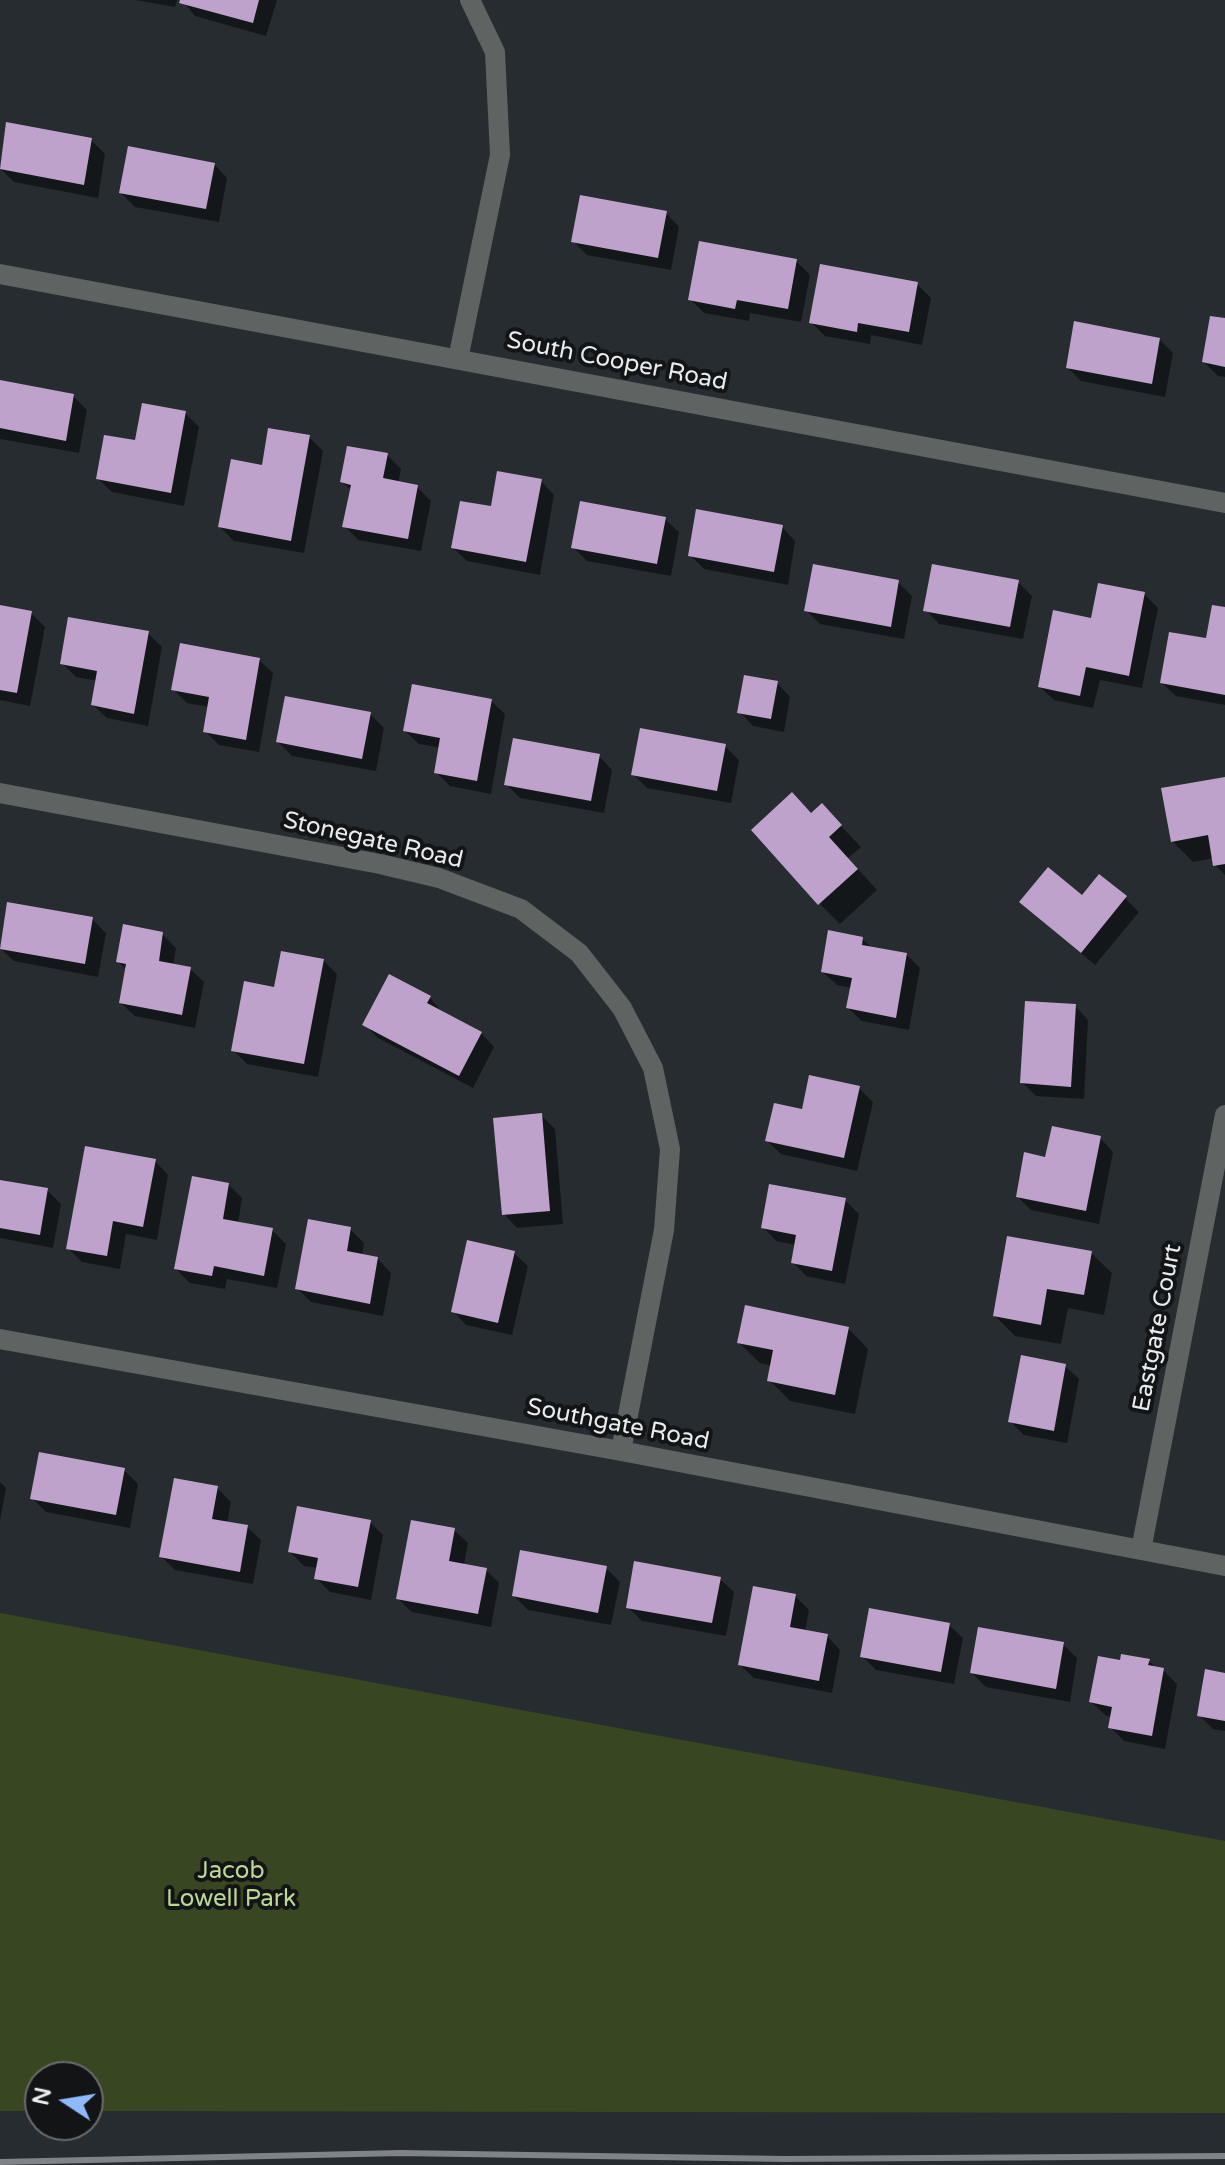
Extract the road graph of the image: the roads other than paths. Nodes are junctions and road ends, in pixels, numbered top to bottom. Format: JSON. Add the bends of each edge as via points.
{"nodes":[{"id":1,"x":470,"y":0,"type":"edge"},
{"id":2,"x":0,"y":274,"type":"edge"},
{"id":3,"x":458,"y":359,"type":"junction"},
{"id":4,"x":1225,"y":503,"type":"edge"},
{"id":5,"x":0,"y":793,"type":"edge"},
{"id":6,"x":1225,"y":1115,"type":"edge"},
{"id":7,"x":0,"y":1339,"type":"edge"},
{"id":8,"x":621,"y":1451,"type":"junction"},
{"id":9,"x":1141,"y":1550,"type":"junction"},
{"id":10,"x":1225,"y":1566,"type":"edge"}],
"edges":[{"from":1,"to":3,"type":"street","via":[[495,52],[500,155]]},
{"from":2,"to":3,"type":"street","name":"South Cooper Road"},
{"from":3,"to":4,"type":"street","name":"South Cooper Road"},
{"from":5,"to":8,"type":"street","name":"Stonegate Road","via":[[439,878],[521,909],[579,953],[622,1008],[653,1068],[670,1149],[664,1230]]},
{"from":6,"to":9,"type":"street","name":"Eastgate Court"},
{"from":7,"to":8,"type":"street","name":"Southgate Road"},
{"from":8,"to":9,"type":"street","name":"Southgate Road"},
{"from":9,"to":10,"type":"street","name":"Southgate Road"}]}
